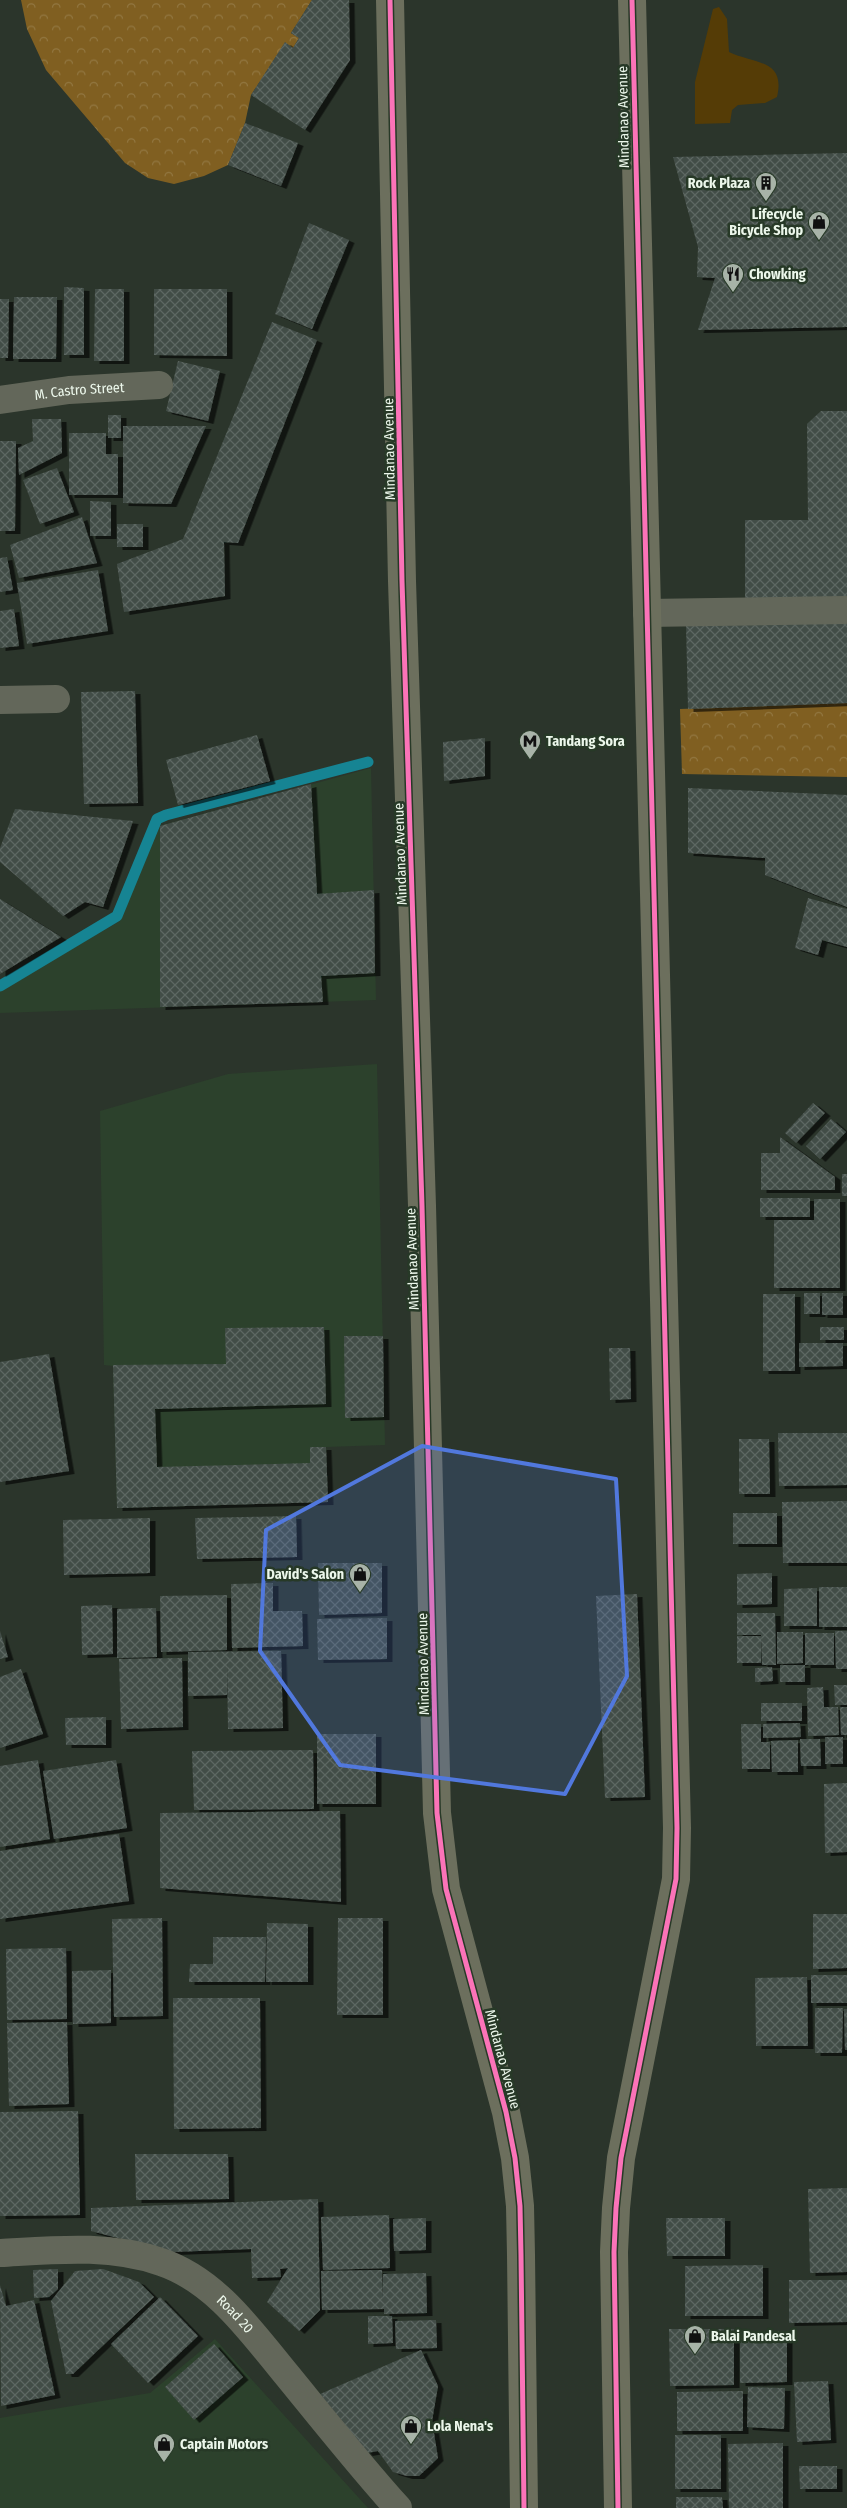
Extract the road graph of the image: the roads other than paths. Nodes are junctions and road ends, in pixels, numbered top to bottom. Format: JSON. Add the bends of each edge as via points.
{"nodes":[{"id":1,"x":390,"y":0,"type":"edge"},
{"id":2,"x":632,"y":0,"type":"edge"},
{"id":3,"x":159,"y":385,"type":"dead end"},
{"id":4,"x":0,"y":400,"type":"edge"},
{"id":5,"x":847,"y":610,"type":"edge"},
{"id":6,"x":647,"y":613,"type":"junction"},
{"id":7,"x":56,"y":699,"type":"dead end"},
{"id":8,"x":0,"y":700,"type":"edge"},
{"id":9,"x":0,"y":2253,"type":"edge"},
{"id":10,"x":398,"y":2508,"type":"edge"},
{"id":11,"x":524,"y":2508,"type":"edge"},
{"id":12,"x":618,"y":2508,"type":"edge"}],
"edges":[{"from":1,"to":11,"type":"main road","name":"Mindanao Avenue","via":[[402,591],[437,1812],[446,1889],[506,2112],[515,2158],[520,2206]]},
{"from":2,"to":6,"type":"main road","name":"Mindanao Avenue"},
{"from":3,"to":4,"type":"street","name":"M. Castro Street","via":[[69,390]]},
{"from":5,"to":6,"type":"street"},
{"from":6,"to":12,"type":"main road","name":"Mindanao Avenue","via":[[677,1828],[676,1878],[621,2158],[618,2191],[614,2252]]},
{"from":7,"to":8,"type":"street"},
{"from":9,"to":10,"type":"street","name":"Road 20","via":[[111,2250],[162,2262],[206,2286],[240,2318]]}]}
